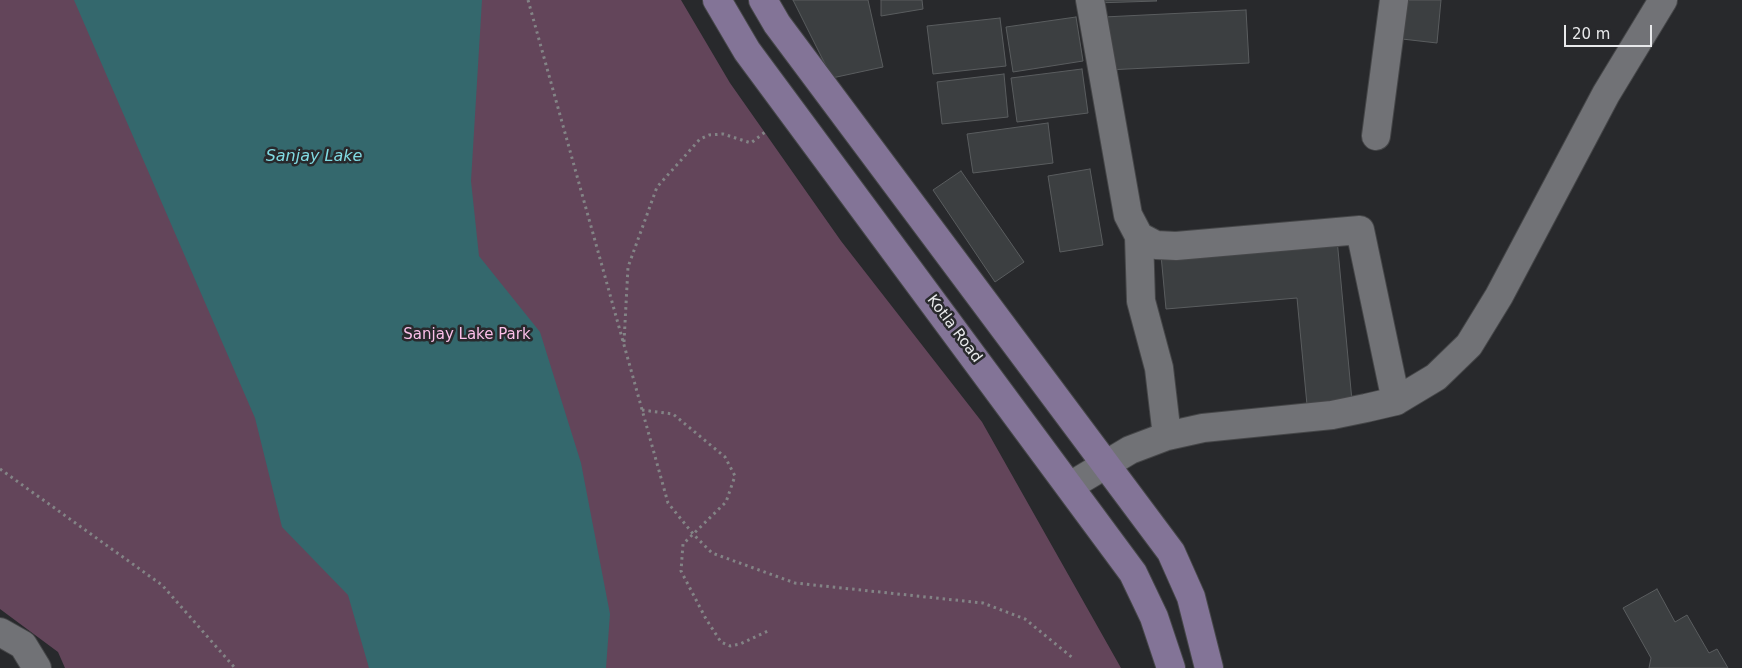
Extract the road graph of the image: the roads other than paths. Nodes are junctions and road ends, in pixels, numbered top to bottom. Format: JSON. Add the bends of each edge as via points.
{"nodes":[{"id":1,"x":717,"y":0,"type":"edge"},
{"id":2,"x":763,"y":0,"type":"edge"},
{"id":3,"x":1090,"y":0,"type":"edge"},
{"id":4,"x":1394,"y":0,"type":"edge"},
{"id":5,"x":1663,"y":0,"type":"edge"},
{"id":6,"x":1376,"y":136,"type":"dead end"},
{"id":7,"x":1139,"y":236,"type":"junction"},
{"id":8,"x":1396,"y":401,"type":"junction"},
{"id":9,"x":1167,"y":436,"type":"junction"},
{"id":10,"x":1104,"y":466,"type":"junction"},
{"id":11,"x":1070,"y":486,"type":"junction"},
{"id":12,"x":0,"y":632,"type":"edge"},
{"id":13,"x":37,"y":668,"type":"edge"},
{"id":14,"x":1171,"y":668,"type":"edge"},
{"id":15,"x":1209,"y":668,"type":"edge"}],
"edges":[{"from":1,"to":11,"type":"main road","name":"Kotla Road","via":[[747,51]]},
{"from":2,"to":10,"type":"main road","via":[[777,24]]},
{"from":3,"to":7,"type":"street","via":[[1128,215]]},
{"from":4,"to":6,"type":"street"},
{"from":5,"to":8,"type":"street","via":[[1606,94],[1499,296],[1469,345],[1436,377]]},
{"from":7,"to":8,"type":"street","via":[[1156,245],[1176,246],[1360,230]]},
{"from":7,"to":9,"type":"street","via":[[1141,301],[1159,368]]},
{"from":8,"to":9,"type":"street","via":[[1332,415],[1204,428]]},
{"from":9,"to":10,"type":"street","via":[[1130,450]]},
{"from":10,"to":11,"type":"street"},
{"from":10,"to":15,"type":"main road","via":[[1171,552],[1192,597]]},
{"from":11,"to":14,"type":"main road","name":"Kotla Road","via":[[1134,573],[1154,617]]},
{"from":12,"to":13,"type":"street","via":[[23,645]]}]}
